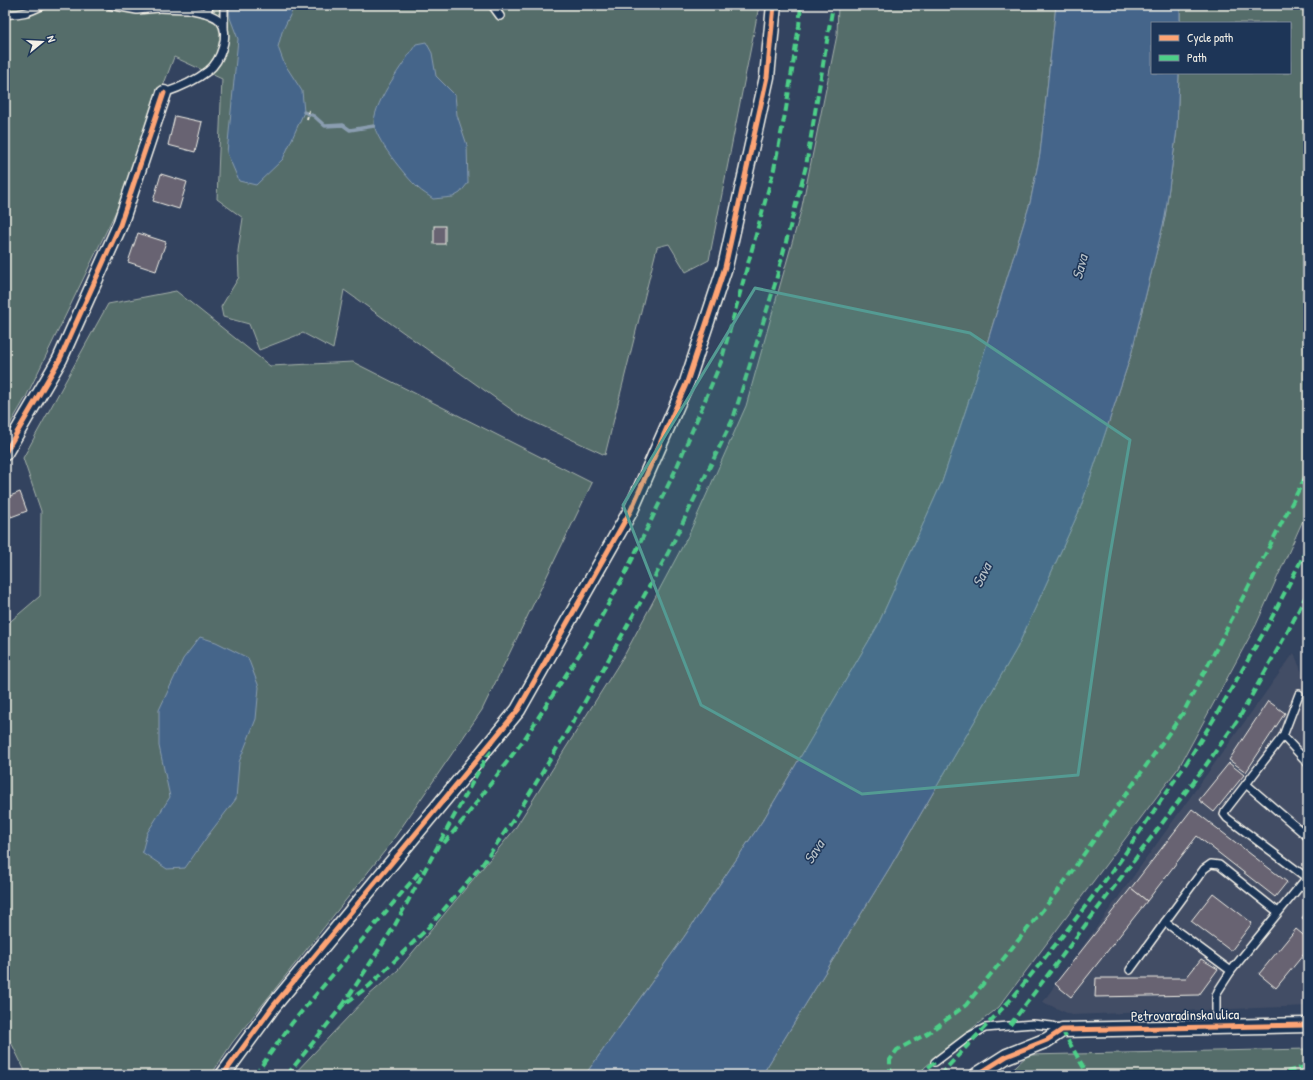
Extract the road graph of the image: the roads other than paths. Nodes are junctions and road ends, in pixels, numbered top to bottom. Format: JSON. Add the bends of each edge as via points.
{"nodes":[{"id":1,"x":43,"y":5,"type":"edge"},
{"id":2,"x":108,"y":5,"type":"edge"},
{"id":3,"x":210,"y":5,"type":"edge"},
{"id":4,"x":224,"y":5,"type":"edge"},
{"id":5,"x":492,"y":5,"type":"edge"},
{"id":6,"x":774,"y":5,"type":"edge"},
{"id":7,"x":158,"y":6,"type":"edge"},
{"id":8,"x":206,"y":12,"type":"junction"},
{"id":9,"x":5,"y":14,"type":"edge"},
{"id":10,"x":500,"y":16,"type":"dead end"},
{"id":11,"x":225,"y":33,"type":"junction"},
{"id":12,"x":164,"y":93,"type":"joint"},
{"id":13,"x":5,"y":453,"type":"edge"},
{"id":14,"x":1299,"y":694,"type":"dead end"},
{"id":15,"x":1283,"y":736,"type":"junction"},
{"id":16,"x":1308,"y":763,"type":"edge"},
{"id":17,"x":1246,"y":784,"type":"junction"},
{"id":18,"x":1308,"y":837,"type":"edge"},
{"id":19,"x":1307,"y":877,"type":"edge"},
{"id":20,"x":1301,"y":884,"type":"junction"},
{"id":21,"x":1308,"y":890,"type":"edge"},
{"id":22,"x":1278,"y":912,"type":"junction"},
{"id":23,"x":1165,"y":922,"type":"junction"},
{"id":24,"x":1130,"y":970,"type":"dead end"},
{"id":25,"x":1231,"y":971,"type":"junction"},
{"id":26,"x":1308,"y":1025,"type":"edge"},
{"id":27,"x":1216,"y":1027,"type":"junction"},
{"id":28,"x":1062,"y":1030,"type":"junction"},
{"id":29,"x":935,"y":1062,"type":"dead end"},
{"id":30,"x":223,"y":1075,"type":"edge"},
{"id":31,"x":977,"y":1075,"type":"edge"}],
"edges":[{"from":1,"to":9,"type":"lane","via":[[27,13]]},
{"from":2,"to":7,"type":"lane","via":[[137,10]]},
{"from":3,"to":8,"type":"lane"},
{"from":4,"to":11,"type":"lane"},
{"from":5,"to":10,"type":"lane"},
{"from":6,"to":30,"type":"street","via":[[767,77],[725,267],[687,382],[631,510],[518,710],[274,1005]]},
{"from":7,"to":8,"type":"lane"},
{"from":8,"to":11,"type":"lane","via":[[220,21]]},
{"from":11,"to":12,"type":"lane","via":[[223,48],[217,62],[209,71]]},
{"from":12,"to":13,"type":"street","via":[[117,232],[60,359]]},
{"from":14,"to":15,"type":"lane"},
{"from":15,"to":16,"type":"lane"},
{"from":15,"to":17,"type":"lane"},
{"from":17,"to":18,"type":"lane"},
{"from":17,"to":19,"type":"lane","via":[[1224,814]]},
{"from":19,"to":20,"type":"lane"},
{"from":20,"to":21,"type":"lane"},
{"from":20,"to":22,"type":"lane"},
{"from":22,"to":23,"type":"lane","via":[[1218,865],[1211,864],[1204,869]]},
{"from":22,"to":25,"type":"lane"},
{"from":23,"to":24,"type":"lane"},
{"from":23,"to":25,"type":"lane"},
{"from":25,"to":27,"type":"lane","via":[[1216,996]]},
{"from":26,"to":27,"type":"street","name":"Petrovaradinska ulica"},
{"from":27,"to":28,"type":"street","name":"Petrovaradinska ulica"},
{"from":28,"to":29,"type":"lane","via":[[1033,1024],[985,1028],[968,1036]]},
{"from":28,"to":31,"type":"street","via":[[1047,1040],[1007,1056]]}]}
